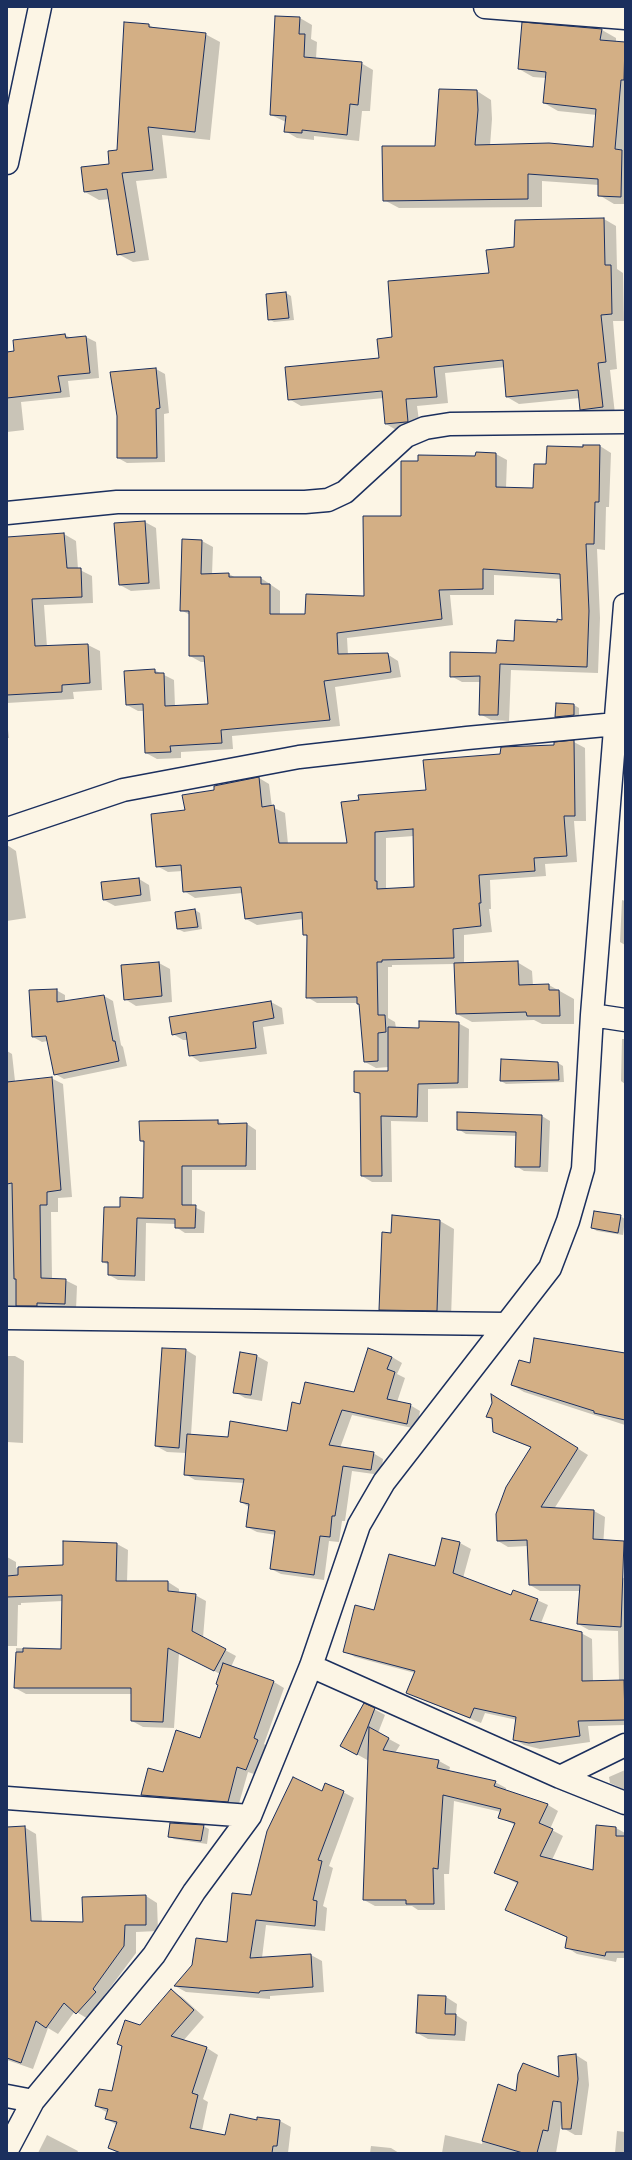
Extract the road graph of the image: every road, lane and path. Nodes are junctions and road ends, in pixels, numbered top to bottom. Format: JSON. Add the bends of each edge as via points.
{"nodes":[{"id":1,"x":40,"y":7,"type":"edge"},
{"id":2,"x":485,"y":7,"type":"edge"},
{"id":3,"x":625,"y":18,"type":"edge"},
{"id":4,"x":7,"y":163,"type":"edge"},
{"id":5,"x":625,"y":422,"type":"edge"},
{"id":6,"x":7,"y":513,"type":"edge"},
{"id":7,"x":625,"y":605,"type":"edge"},
{"id":8,"x":616,"y":724,"type":"junction"},
{"id":9,"x":7,"y":829,"type":"edge"},
{"id":10,"x":616,"y":832,"type":"edge"},
{"id":11,"x":592,"y":1015,"type":"junction"},
{"id":12,"x":625,"y":1020,"type":"edge"},
{"id":13,"x":7,"y":1318,"type":"edge"},
{"id":14,"x":506,"y":1324,"type":"junction"},
{"id":15,"x":311,"y":1666,"type":"junction"},
{"id":16,"x":625,"y":1745,"type":"edge"},
{"id":17,"x":560,"y":1777,"type":"junction"},
{"id":18,"x":7,"y":1798,"type":"edge"},
{"id":19,"x":625,"y":1803,"type":"edge"},
{"id":20,"x":250,"y":1816,"type":"junction"},
{"id":21,"x":7,"y":2096,"type":"edge"},
{"id":22,"x":33,"y":2101,"type":"junction"},
{"id":23,"x":7,"y":2150,"type":"edge"}],
"edges":[{"from":1,"to":4,"type":"street"},
{"from":2,"to":3,"type":"street"},
{"from":5,"to":6,"type":"street","via":[[450,424],[425,428],[406,436],[345,492],[328,500],[117,502]]},
{"from":7,"to":8,"type":"street"},
{"from":8,"to":9,"type":"street","via":[[299,757],[123,790]]},
{"from":8,"to":10,"type":"street"},
{"from":10,"to":11,"type":"street"},
{"from":11,"to":12,"type":"street"},
{"from":11,"to":14,"type":"street","via":[[583,1169],[568,1221],[550,1268]]},
{"from":13,"to":14,"type":"street"},
{"from":14,"to":15,"type":"street","via":[[384,1482],[359,1525]]},
{"from":15,"to":17,"type":"street"},
{"from":15,"to":20,"type":"street"},
{"from":16,"to":17,"type":"street"},
{"from":17,"to":19,"type":"street"},
{"from":18,"to":20,"type":"street"},
{"from":20,"to":22,"type":"street","via":[[194,1892],[154,1955]]},
{"from":21,"to":22,"type":"street"},
{"from":22,"to":23,"type":"street"}]}
